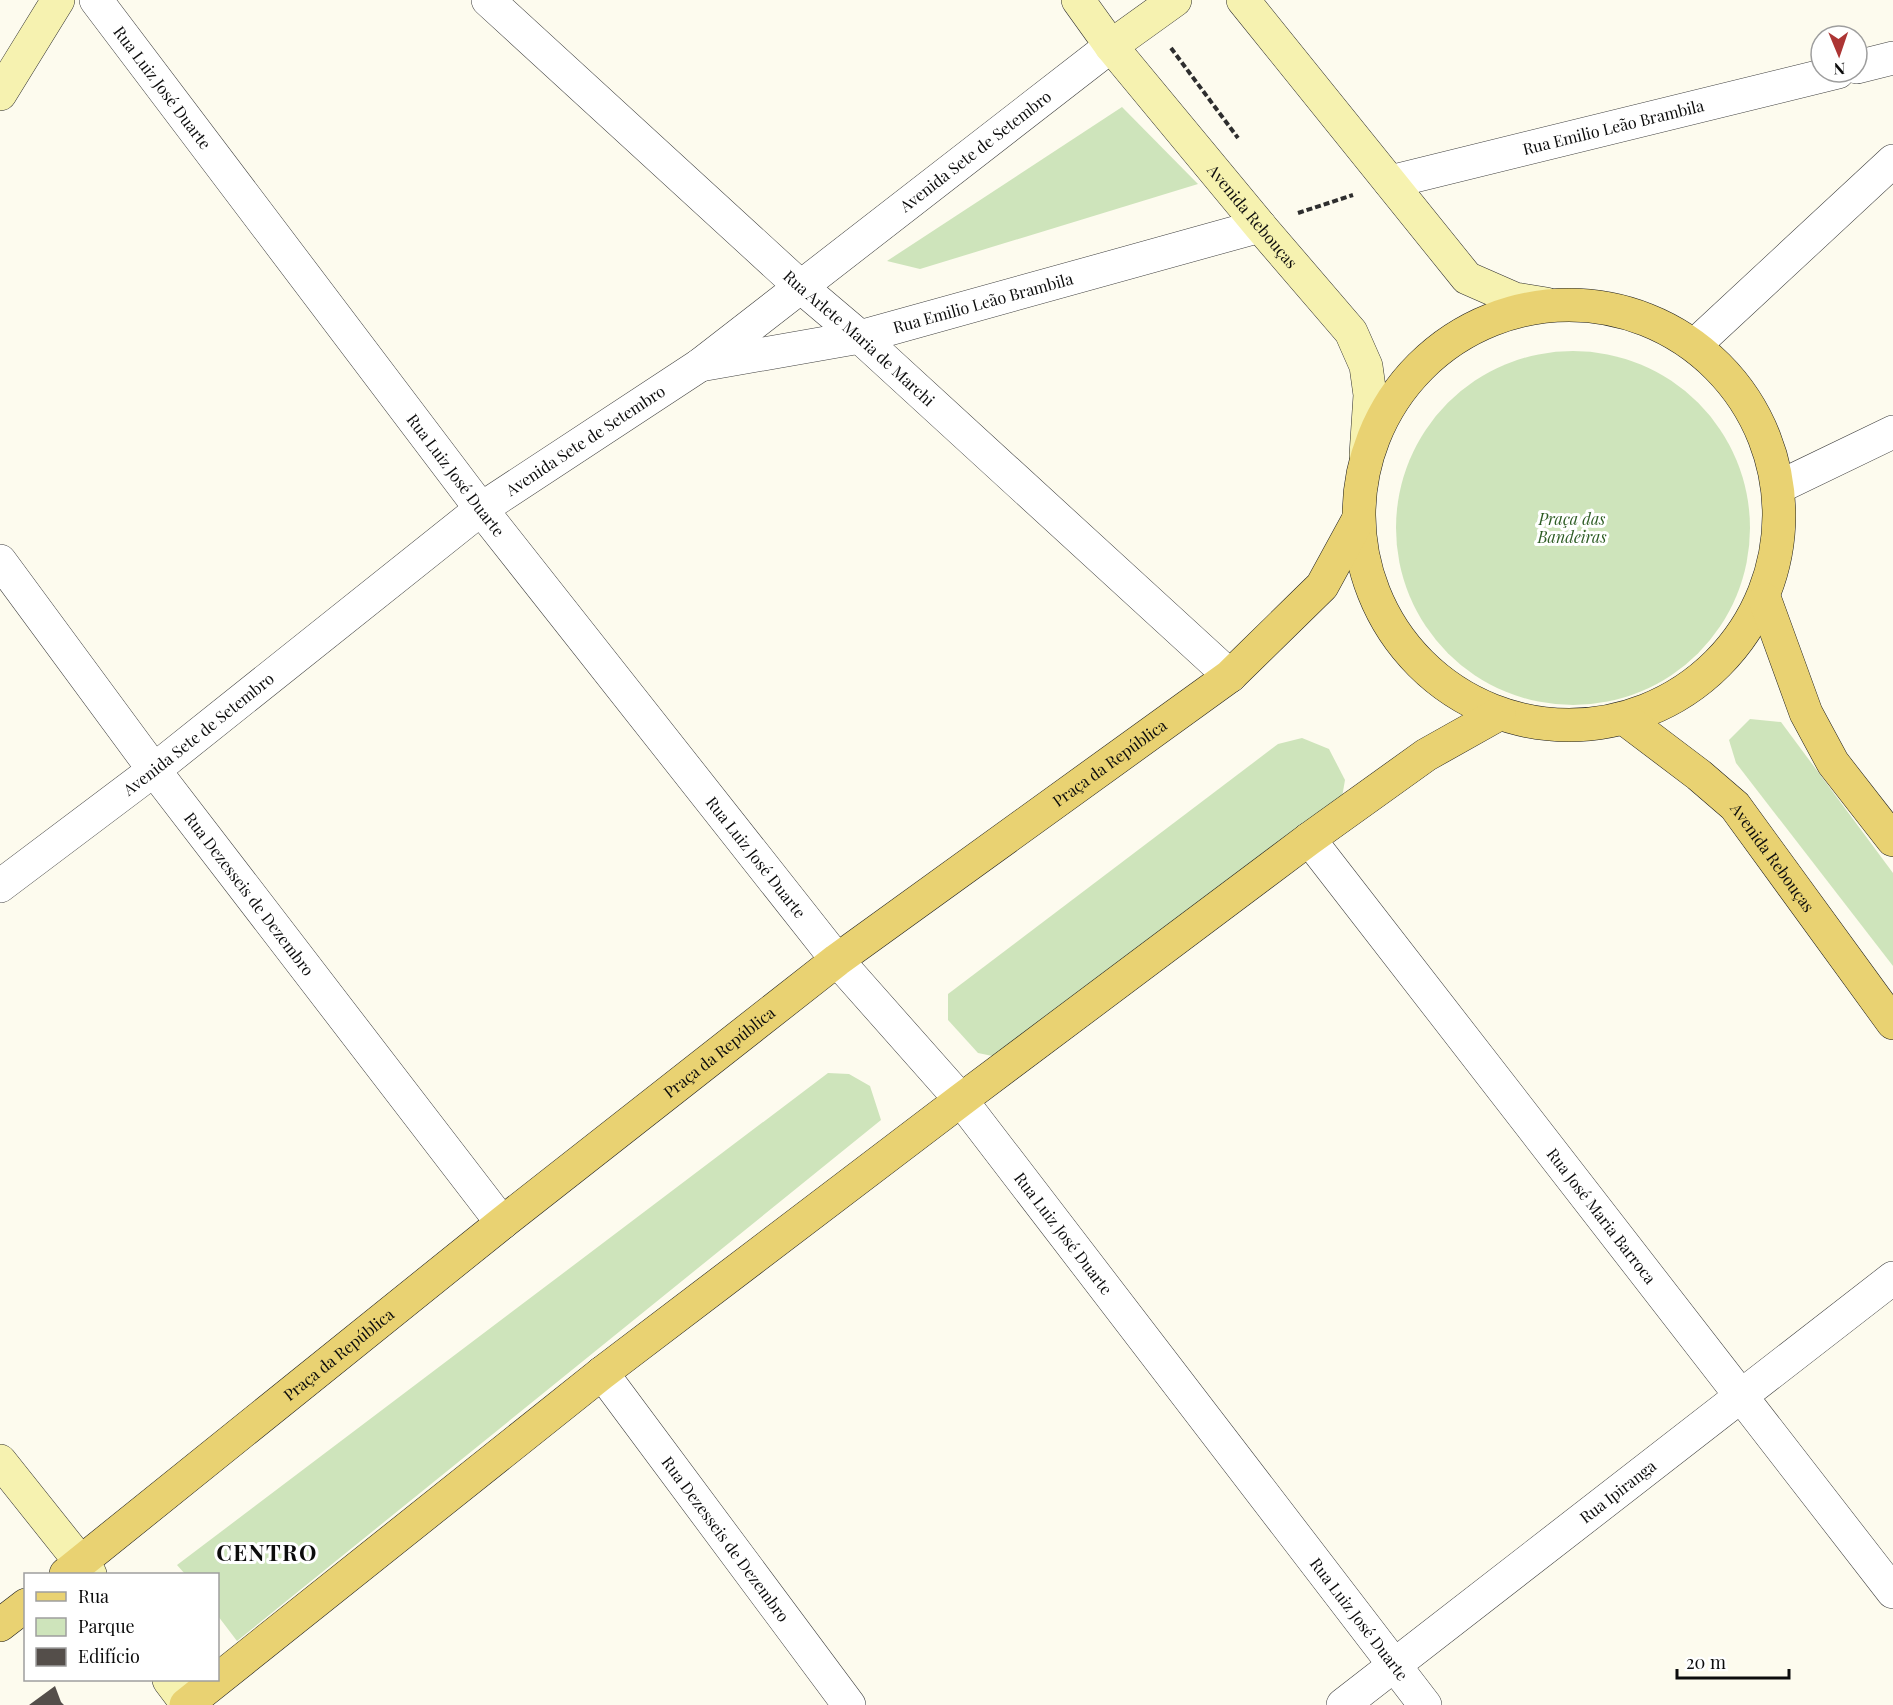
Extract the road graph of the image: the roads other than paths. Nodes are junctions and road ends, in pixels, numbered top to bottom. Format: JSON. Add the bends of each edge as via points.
{"nodes":[{"id":1,"x":58,"y":0,"type":"edge"},
{"id":2,"x":96,"y":0,"type":"edge"},
{"id":3,"x":488,"y":0,"type":"edge"},
{"id":4,"x":1078,"y":0,"type":"edge"},
{"id":5,"x":1175,"y":0,"type":"edge"},
{"id":6,"x":1243,"y":0,"type":"edge"},
{"id":7,"x":1111,"y":46,"type":"junction"},
{"id":8,"x":1893,"y":58,"type":"edge"},
{"id":9,"x":1869,"y":64,"type":"edge"},
{"id":10,"x":1809,"y":79,"type":"edge"},
{"id":11,"x":0,"y":94,"type":"edge"},
{"id":12,"x":1893,"y":161,"type":"edge"},
{"id":13,"x":1390,"y":182,"type":"junction"},
{"id":14,"x":1260,"y":226,"type":"junction"},
{"id":15,"x":801,"y":287,"type":"junction"},
{"id":16,"x":1546,"y":304,"type":"junction"},
{"id":17,"x":860,"y":337,"type":"junction"},
{"id":18,"x":1696,"y":344,"type":"junction"},
{"id":19,"x":700,"y":365,"type":"junction"},
{"id":20,"x":1893,"y":432,"type":"edge"},
{"id":21,"x":1366,"y":455,"type":"junction"},
{"id":22,"x":1781,"y":486,"type":"junction"},
{"id":23,"x":481,"y":509,"type":"junction"},
{"id":24,"x":1358,"y":522,"type":"junction"},
{"id":25,"x":0,"y":561,"type":"edge"},
{"id":26,"x":1765,"y":600,"type":"junction"},
{"id":27,"x":1230,"y":676,"type":"junction"},
{"id":28,"x":1499,"y":714,"type":"junction"},
{"id":29,"x":1625,"y":719,"type":"junction"},
{"id":30,"x":154,"y":770,"type":"junction"},
{"id":31,"x":1309,"y":839,"type":"junction"},
{"id":32,"x":1893,"y":840,"type":"edge"},
{"id":33,"x":0,"y":886,"type":"edge"},
{"id":34,"x":837,"y":960,"type":"junction"},
{"id":35,"x":1893,"y":1023,"type":"edge"},
{"id":36,"x":961,"y":1100,"type":"junction"},
{"id":37,"x":502,"y":1224,"type":"junction"},
{"id":38,"x":1893,"y":1278,"type":"edge"},
{"id":39,"x":602,"y":1373,"type":"junction"},
{"id":40,"x":1740,"y":1395,"type":"junction"},
{"id":41,"x":0,"y":1461,"type":"edge"},
{"id":42,"x":79,"y":1571,"type":"edge"},
{"id":43,"x":1893,"y":1592,"type":"edge"},
{"id":44,"x":24,"y":1607,"type":"edge"},
{"id":45,"x":0,"y":1625,"type":"edge"},
{"id":46,"x":1395,"y":1666,"type":"junction"},
{"id":47,"x":219,"y":1670,"type":"edge"},
{"id":48,"x":205,"y":1681,"type":"edge"},
{"id":49,"x":183,"y":1698,"type":"edge"},
{"id":50,"x":849,"y":1705,"type":"edge"},
{"id":51,"x":1343,"y":1705,"type":"edge"},
{"id":52,"x":1425,"y":1705,"type":"edge"}],
"edges":[{"from":1,"to":11,"type":"main road"},
{"from":2,"to":23,"type":"street","name":"Rua Luiz José Duarte"},
{"from":3,"to":15,"type":"street","name":"Rua Arlete Maria de Marchi"},
{"from":4,"to":7,"type":"main road","name":"Avenida Rebouças"},
{"from":5,"to":7,"type":"main road","name":"Avenida Sete de Setembro"},
{"from":6,"to":13,"type":"main road"},
{"from":7,"to":14,"type":"main road","name":"Avenida Rebouças"},
{"from":7,"to":15,"type":"street","name":"Avenida Sete de Setembro"},
{"from":8,"to":9,"type":"street"},
{"from":10,"to":13,"type":"street","name":"Rua Emilio Leão Brambila"},
{"from":12,"to":18,"type":"street"},
{"from":13,"to":16,"type":"main road","via":[[1467,278],[1515,299]]},
{"from":14,"to":17,"type":"street","name":"Rua Emilio Leão Brambila"},
{"from":14,"to":21,"type":"main road","name":"Avenida Rebouças","via":[[1351,332],[1366,366],[1370,395]]},
{"from":15,"to":17,"type":"street","name":"Rua Arlete Maria de Marchi"},
{"from":15,"to":19,"type":"street","name":"Avenida Sete de Setembro"},
{"from":16,"to":18,"type":"main road","via":[[1598,304]]},
{"from":16,"to":21,"type":"main road","via":[[1486,320],[1433,352],[1392,399]]},
{"from":17,"to":19,"type":"street","name":"Rua Emilio Leão Brambila"},
{"from":17,"to":27,"type":"street","name":"Rua Arlete Maria de Marchi"},
{"from":18,"to":22,"type":"main road","via":[[1736,383]]},
{"from":19,"to":23,"type":"street","name":"Avenida Sete de Setembro"},
{"from":20,"to":22,"type":"street"},
{"from":21,"to":24,"type":"main road","via":[[1359,488]]},
{"from":22,"to":26,"type":"main road","via":[[1781,544]]},
{"from":23,"to":30,"type":"street","name":"Avenida Sete de Setembro"},
{"from":23,"to":34,"type":"street","name":"Rua Luiz José Duarte"},
{"from":24,"to":27,"type":"main road","name":"Praça da República","via":[[1322,586]]},
{"from":24,"to":28,"type":"main road","via":[[1369,585],[1399,640],[1443,685]]},
{"from":25,"to":30,"type":"street","name":"Rua Dezesseis de Dezembro"},
{"from":26,"to":29,"type":"main road","via":[[1731,653],[1690,688]]},
{"from":26,"to":32,"type":"main road","via":[[1811,723],[1833,763]]},
{"from":27,"to":34,"type":"main road","name":"Praça da República"},
{"from":28,"to":29,"type":"main road","via":[[1561,726]]},
{"from":28,"to":31,"type":"main road","via":[[1426,755]]},
{"from":29,"to":35,"type":"main road","name":"Avenida Rebouças","via":[[1735,806]]},
{"from":30,"to":33,"type":"street","name":"Avenida Sete de Setembro"},
{"from":30,"to":37,"type":"street","name":"Rua Dezesseis de Dezembro"},
{"from":31,"to":36,"type":"main road"},
{"from":31,"to":40,"type":"street","name":"Rua José Maria Barroca"},
{"from":34,"to":36,"type":"street","name":"Rua Luiz José Duarte"},
{"from":34,"to":37,"type":"main road","name":"Praça da República"},
{"from":36,"to":39,"type":"main road"},
{"from":36,"to":46,"type":"street","name":"Rua Luiz José Duarte"},
{"from":37,"to":42,"type":"main road","name":"Praça da República"},
{"from":38,"to":40,"type":"street","name":"Rua Ipiranga"},
{"from":39,"to":47,"type":"main road"},
{"from":39,"to":50,"type":"street","name":"Rua Dezesseis de Dezembro"},
{"from":40,"to":43,"type":"street","name":"Rua José Maria Barroca"},
{"from":40,"to":46,"type":"street","name":"Rua Ipiranga"},
{"from":41,"to":42,"type":"main road"},
{"from":44,"to":45,"type":"main road"},
{"from":46,"to":51,"type":"street","name":"Rua Ipiranga"},
{"from":46,"to":52,"type":"street","name":"Rua Luiz José Duarte"},
{"from":48,"to":49,"type":"main road"}]}
